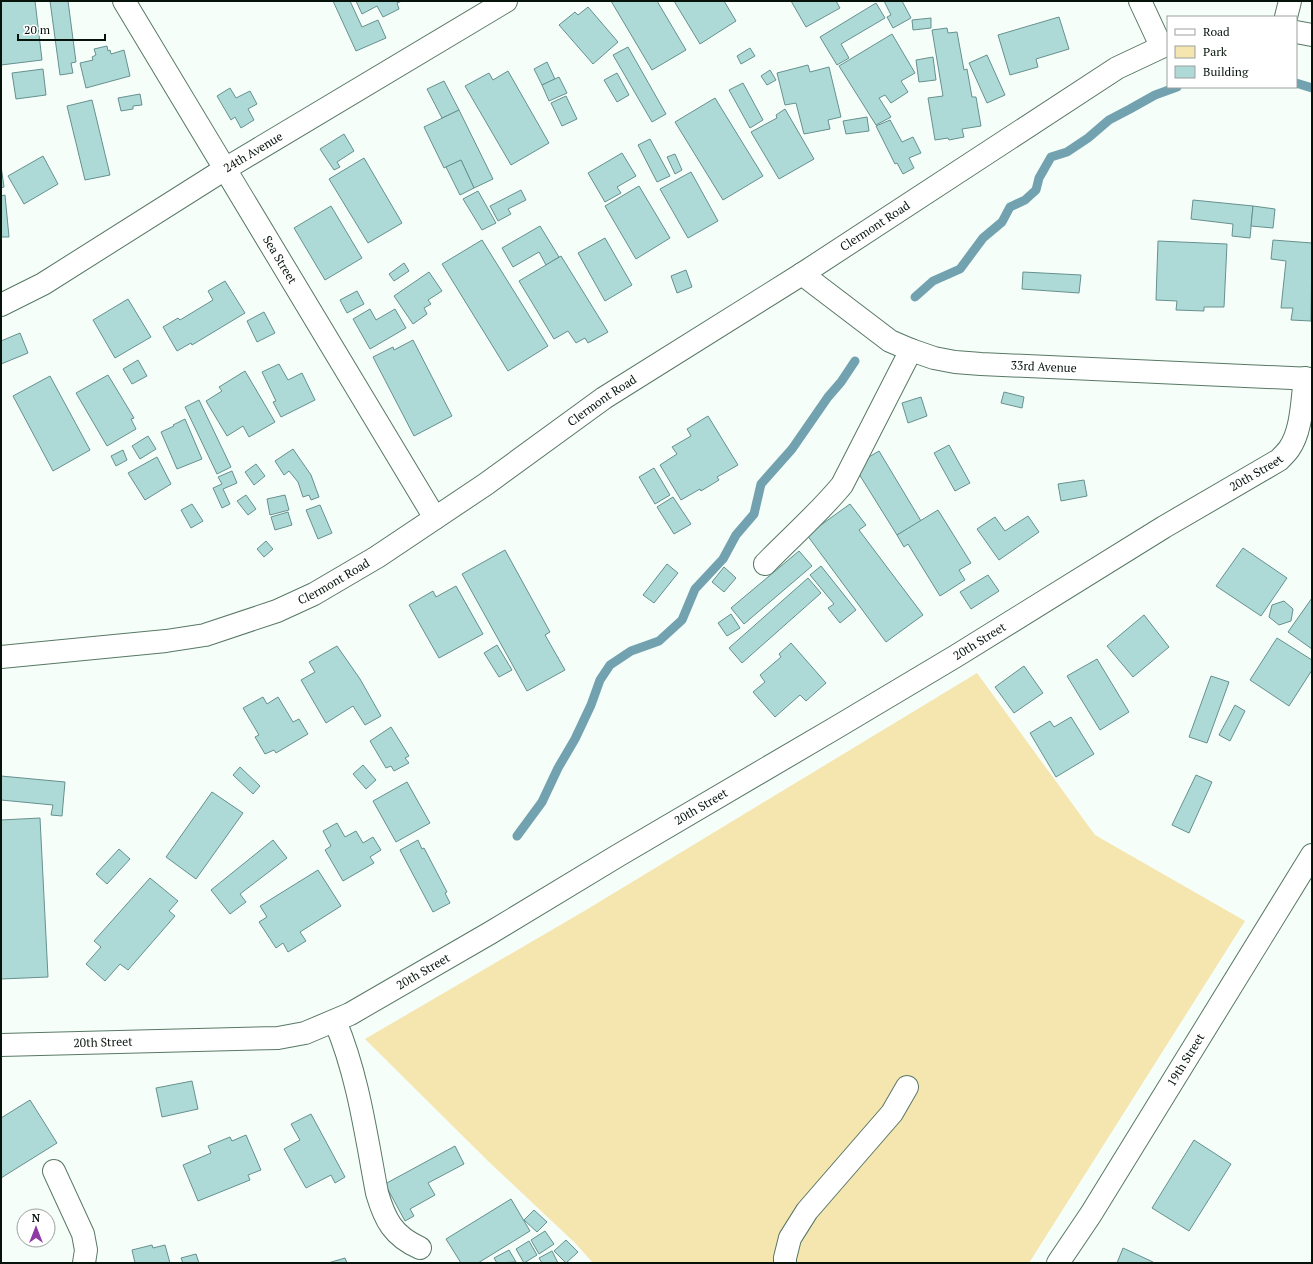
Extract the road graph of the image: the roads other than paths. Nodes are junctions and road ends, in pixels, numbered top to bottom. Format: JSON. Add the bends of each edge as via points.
{"nodes":[{"id":1,"x":124,"y":1,"type":"edge"},
{"id":2,"x":506,"y":1,"type":"edge"},
{"id":3,"x":1140,"y":1,"type":"edge"},
{"id":4,"x":1290,"y":1,"type":"edge"},
{"id":5,"x":1286,"y":16,"type":"edge"},
{"id":6,"x":1297,"y":32,"type":"edge"},
{"id":7,"x":1312,"y":35,"type":"edge"},
{"id":8,"x":1165,"y":45,"type":"edge"},
{"id":9,"x":225,"y":169,"type":"junction"},
{"id":10,"x":802,"y":274,"type":"junction"},
{"id":11,"x":1,"y":305,"type":"edge"},
{"id":12,"x":911,"y":350,"type":"junction"},
{"id":13,"x":1308,"y":379,"type":"edge"},
{"id":14,"x":435,"y":518,"type":"junction"},
{"id":15,"x":765,"y":564,"type":"dead end"},
{"id":16,"x":1,"y":657,"type":"edge"},
{"id":17,"x":1312,"y":855,"type":"edge"},
{"id":18,"x":335,"y":1021,"type":"junction"},
{"id":19,"x":1,"y":1045,"type":"edge"},
{"id":20,"x":907,"y":1087,"type":"dead end"},
{"id":21,"x":54,"y":1171,"type":"dead end"},
{"id":22,"x":420,"y":1248,"type":"dead end"},
{"id":23,"x":84,"y":1263,"type":"edge"},
{"id":24,"x":785,"y":1263,"type":"edge"},
{"id":25,"x":1058,"y":1263,"type":"edge"}],
"edges":[{"from":1,"to":9,"type":"street","name":"Sea Street"},
{"from":2,"to":9,"type":"street","name":"24th Avenue"},
{"from":3,"to":8,"type":"street"},
{"from":4,"to":5,"type":"street"},
{"from":6,"to":7,"type":"street"},
{"from":8,"to":10,"type":"street","name":"Clermont Road","via":[[1117,68]]},
{"from":9,"to":11,"type":"street","name":"24th Avenue","via":[[42,284]]},
{"from":9,"to":14,"type":"street","name":"Sea Street"},
{"from":10,"to":12,"type":"street","name":"33rd Avenue","via":[[890,341]]},
{"from":10,"to":14,"type":"street","name":"Clermont Road","via":[[604,398]]},
{"from":12,"to":13,"type":"street","name":"33rd Avenue","via":[[961,363]]},
{"from":12,"to":15,"type":"street","via":[[842,485],[827,504]]},
{"from":13,"to":18,"type":"street","name":"20th Street","via":[[1296,434],[1290,448],[1278,460],[837,727],[490,933]]},
{"from":14,"to":16,"type":"street","name":"Clermont Road","via":[[377,557],[314,594],[277,611],[205,635]]},
{"from":17,"to":25,"type":"street","name":"19th Street","via":[[1091,1214]]},
{"from":18,"to":19,"type":"street","name":"20th Street","via":[[305,1033],[278,1038]]},
{"from":18,"to":22,"type":"street","via":[[355,1081],[377,1193],[383,1211],[392,1228],[407,1242]]},
{"from":20,"to":24,"type":"street","via":[[892,1113],[807,1211],[790,1238]]},
{"from":21,"to":23,"type":"street","via":[[83,1234],[86,1250]]}]}
